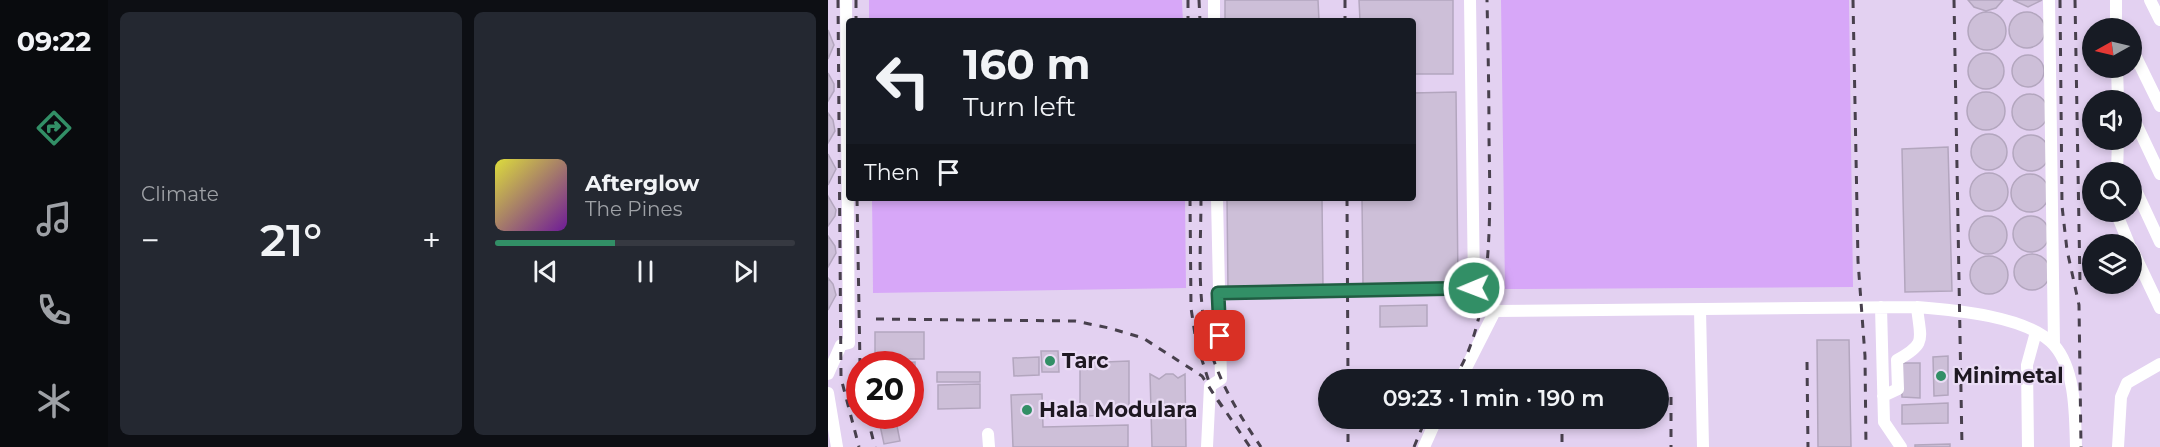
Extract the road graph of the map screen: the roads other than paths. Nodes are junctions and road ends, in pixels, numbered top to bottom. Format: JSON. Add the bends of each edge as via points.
{"nodes":[{"id":1,"x":846,"y":0,"type":"edge"},
{"id":2,"x":1214,"y":0,"type":"edge"},
{"id":3,"x":1470,"y":0,"type":"edge"},
{"id":4,"x":2049,"y":0,"type":"edge"},
{"id":5,"x":2116,"y":0,"type":"edge"},
{"id":6,"x":2150,"y":0,"type":"edge"},
{"id":7,"x":846,"y":18,"type":"edge"},
{"id":8,"x":1214,"y":18,"type":"edge"},
{"id":9,"x":2117,"y":18,"type":"edge"},
{"id":10,"x":2160,"y":20,"type":"edge"},
{"id":11,"x":2142,"y":69,"type":"edge"},
{"id":12,"x":2118,"y":78,"type":"edge"},
{"id":13,"x":2118,"y":87,"type":"joint"},
{"id":14,"x":2119,"y":90,"type":"edge"},
{"id":15,"x":2160,"y":106,"type":"edge"},
{"id":16,"x":2142,"y":136,"type":"edge"},
{"id":17,"x":2118,"y":153,"type":"joint"},
{"id":18,"x":2118,"y":162,"type":"edge"},
{"id":19,"x":2122,"y":162,"type":"edge"},
{"id":20,"x":2160,"y":174,"type":"edge"},
{"id":21,"x":848,"y":201,"type":"edge"},
{"id":22,"x":1217,"y":201,"type":"edge"},
{"id":23,"x":2142,"y":203,"type":"edge"},
{"id":24,"x":2160,"y":242,"type":"edge"},
{"id":25,"x":2142,"y":270,"type":"edge"},
{"id":26,"x":1474,"y":288,"type":"junction"},
{"id":27,"x":1218,"y":293,"type":"junction"},
{"id":28,"x":1881,"y":307,"type":"junction"},
{"id":29,"x":1917,"y":307,"type":"junction"},
{"id":30,"x":2160,"y":308,"type":"edge"},
{"id":31,"x":1700,"y":310,"type":"junction"},
{"id":32,"x":1495,"y":311,"type":"junction"},
{"id":33,"x":2036,"y":332,"type":"junction"},
{"id":34,"x":2054,"y":345,"type":"junction"},
{"id":35,"x":2160,"y":364,"type":"edge"},
{"id":36,"x":1466,"y":369,"type":"edge"},
{"id":37,"x":828,"y":374,"type":"edge"},
{"id":38,"x":828,"y":393,"type":"edge"},
{"id":39,"x":1883,"y":396,"type":"junction"},
{"id":40,"x":1432,"y":429,"type":"edge"},
{"id":41,"x":837,"y":447,"type":"edge"},
{"id":42,"x":1207,"y":447,"type":"edge"},
{"id":43,"x":1424,"y":447,"type":"edge"},
{"id":44,"x":1703,"y":447,"type":"edge"},
{"id":45,"x":1900,"y":447,"type":"edge"},
{"id":46,"x":2028,"y":447,"type":"edge"},
{"id":47,"x":2076,"y":447,"type":"edge"},
{"id":48,"x":2118,"y":447,"type":"edge"}],
"edges":[{"from":1,"to":7,"type":"street"},
{"from":2,"to":8,"type":"street"},
{"from":3,"to":26,"type":"street"},
{"from":4,"to":34,"type":"street"},
{"from":5,"to":9,"type":"street"},
{"from":6,"to":10,"type":"street"},
{"from":11,"to":15,"type":"street"},
{"from":12,"to":13,"type":"street"},
{"from":13,"to":14,"type":"street"},
{"from":16,"to":20,"type":"street"},
{"from":17,"to":18,"type":"street"},
{"from":17,"to":19,"type":"street"},
{"from":21,"to":37,"type":"street","via":[[849,343],[841,345]]},
{"from":22,"to":27,"type":"street"},
{"from":23,"to":24,"type":"street"},
{"from":25,"to":30,"type":"street"},
{"from":26,"to":27,"type":"street"},
{"from":26,"to":32,"type":"street","via":[[1483,305]]},
{"from":27,"to":42,"type":"street","via":[[1221,379],[1210,386]]},
{"from":28,"to":29,"type":"street"},
{"from":28,"to":31,"type":"street"},
{"from":28,"to":39,"type":"street"},
{"from":29,"to":33,"type":"street","via":[[1958,310]]},
{"from":29,"to":39,"type":"street","via":[[1920,343],[1897,360],[1898,389]]},
{"from":31,"to":32,"type":"street"},
{"from":31,"to":44,"type":"street"},
{"from":32,"to":36,"type":"street"},
{"from":33,"to":34,"type":"street"},
{"from":33,"to":46,"type":"street","via":[[2027,365]]},
{"from":34,"to":47,"type":"street","via":[[2071,378]]},
{"from":35,"to":48,"type":"street","via":[[2127,383],[2121,397]]},
{"from":38,"to":41,"type":"street"},
{"from":39,"to":45,"type":"street","via":[[1884,422]]},
{"from":40,"to":43,"type":"street"}]}
